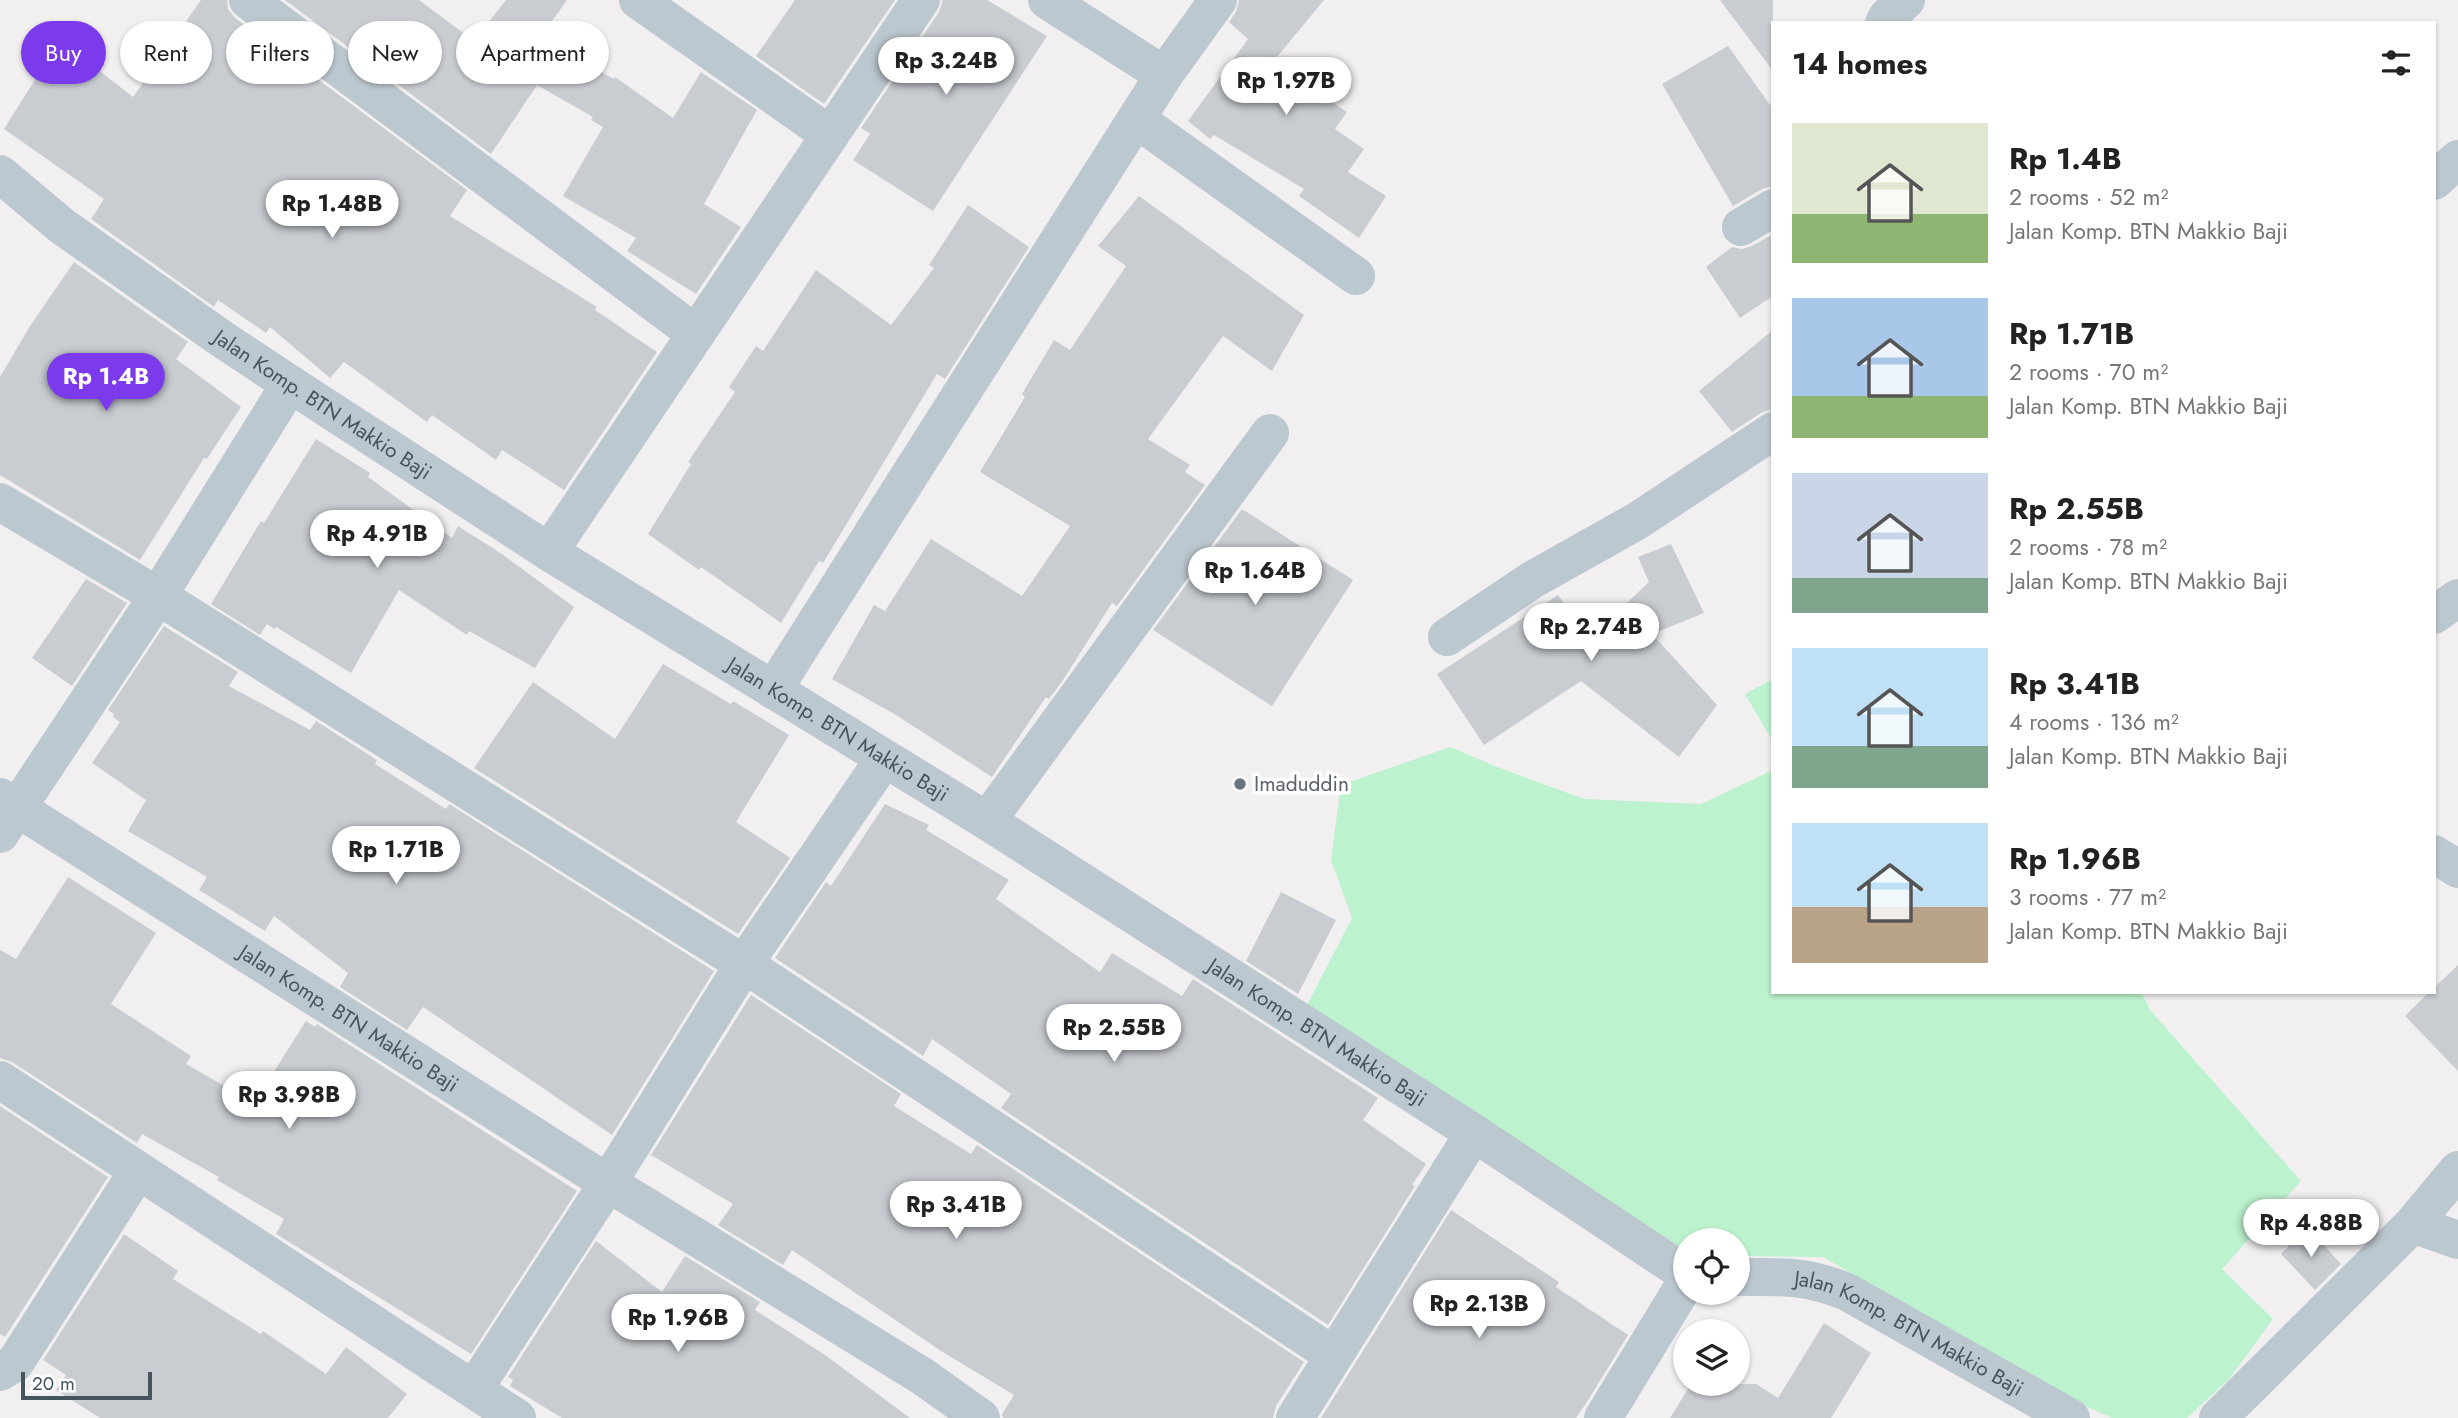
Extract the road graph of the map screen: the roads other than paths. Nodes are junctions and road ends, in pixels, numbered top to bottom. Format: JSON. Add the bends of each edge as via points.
{"nodes":[{"id":1,"x":248,"y":0,"type":"edge"},
{"id":2,"x":638,"y":0,"type":"edge"},
{"id":3,"x":921,"y":0,"type":"edge"},
{"id":4,"x":1048,"y":0,"type":"edge"},
{"id":5,"x":1218,"y":0,"type":"edge"},
{"id":6,"x":1906,"y":0,"type":"edge"},
{"id":7,"x":1885,"y":21,"type":"edge"},
{"id":8,"x":1164,"y":75,"type":"junction"},
{"id":9,"x":1136,"y":119,"type":"junction"},
{"id":10,"x":830,"y":135,"type":"junction"},
{"id":11,"x":2458,"y":159,"type":"edge"},
{"id":12,"x":0,"y":174,"type":"edge"},
{"id":13,"x":2436,"y":179,"type":"edge"},
{"id":14,"x":1771,"y":209,"type":"edge"},
{"id":15,"x":1741,"y":227,"type":"dead end"},
{"id":16,"x":1356,"y":276,"type":"dead end"},
{"id":17,"x":696,"y":334,"type":"junction"},
{"id":18,"x":290,"y":384,"type":"junction"},
{"id":19,"x":1771,"y":432,"type":"edge"},
{"id":20,"x":1270,"y":433,"type":"dead end"},
{"id":21,"x":0,"y":502,"type":"edge"},
{"id":22,"x":549,"y":552,"type":"junction"},
{"id":23,"x":159,"y":596,"type":"junction"},
{"id":24,"x":2458,"y":598,"type":"edge"},
{"id":25,"x":2436,"y":614,"type":"edge"},
{"id":26,"x":1447,"y":637,"type":"dead end"},
{"id":27,"x":773,"y":690,"type":"junction"},
{"id":28,"x":884,"y":759,"type":"junction"},
{"id":29,"x":5,"y":813,"type":"edge"},
{"id":30,"x":987,"y":821,"type":"junction"},
{"id":31,"x":2436,"y":854,"type":"edge"},
{"id":32,"x":2458,"y":869,"type":"edge"},
{"id":33,"x":744,"y":964,"type":"junction"},
{"id":34,"x":0,"y":1080,"type":"edge"},
{"id":35,"x":1474,"y":1133,"type":"junction"},
{"id":36,"x":2458,"y":1170,"type":"edge"},
{"id":37,"x":138,"y":1171,"type":"junction"},
{"id":38,"x":608,"y":1182,"type":"junction"},
{"id":39,"x":2413,"y":1224,"type":"junction"},
{"id":40,"x":2458,"y":1240,"type":"edge"},
{"id":41,"x":1673,"y":1265,"type":"edge"},
{"id":42,"x":1750,"y":1277,"type":"edge"},
{"id":43,"x":1673,"y":1304,"type":"edge"},
{"id":44,"x":1333,"y":1355,"type":"junction"},
{"id":45,"x":0,"y":1372,"type":"edge"},
{"id":46,"x":474,"y":1389,"type":"junction"},
{"id":47,"x":517,"y":1418,"type":"edge"},
{"id":48,"x":981,"y":1418,"type":"edge"},
{"id":49,"x":1295,"y":1418,"type":"edge"},
{"id":50,"x":1603,"y":1418,"type":"edge"},
{"id":51,"x":2071,"y":1418,"type":"edge"},
{"id":52,"x":2218,"y":1418,"type":"edge"}],
"edges":[{"from":1,"to":17,"type":"street"},
{"from":2,"to":10,"type":"street"},
{"from":3,"to":10,"type":"street"},
{"from":4,"to":8,"type":"street"},
{"from":5,"to":8,"type":"street"},
{"from":6,"to":7,"type":"street"},
{"from":8,"to":9,"type":"street"},
{"from":9,"to":16,"type":"street"},
{"from":9,"to":27,"type":"street"},
{"from":10,"to":17,"type":"street"},
{"from":11,"to":13,"type":"street"},
{"from":12,"to":18,"type":"street","name":"Jalan Komp. BTN Makkio Baji","via":[[61,226]]},
{"from":14,"to":15,"type":"street"},
{"from":17,"to":22,"type":"street"},
{"from":18,"to":22,"type":"street","name":"Jalan Komp. BTN Makkio Baji"},
{"from":18,"to":23,"type":"street"},
{"from":19,"to":26,"type":"street"},
{"from":20,"to":30,"type":"street"},
{"from":21,"to":23,"type":"street"},
{"from":22,"to":27,"type":"street","name":"Jalan Komp. BTN Makkio Baji"},
{"from":23,"to":29,"type":"street"},
{"from":23,"to":33,"type":"street"},
{"from":24,"to":25,"type":"street"},
{"from":27,"to":28,"type":"street","name":"Jalan Komp. BTN Makkio Baji"},
{"from":28,"to":30,"type":"street","name":"Jalan Komp. BTN Makkio Baji"},
{"from":28,"to":33,"type":"street"},
{"from":29,"to":38,"type":"street","name":"Jalan Komp. BTN Makkio Baji"},
{"from":30,"to":35,"type":"street","name":"Jalan Komp. BTN Makkio Baji"},
{"from":31,"to":32,"type":"street"},
{"from":33,"to":38,"type":"street"},
{"from":33,"to":44,"type":"street"},
{"from":34,"to":37,"type":"street"},
{"from":35,"to":41,"type":"street","name":"Jalan Komp. BTN Makkio Baji"},
{"from":35,"to":44,"type":"street"},
{"from":36,"to":39,"type":"street"},
{"from":37,"to":45,"type":"street","via":[[15,1363]]},
{"from":37,"to":46,"type":"street"},
{"from":38,"to":46,"type":"street"},
{"from":38,"to":48,"type":"street","name":"Jalan Komp. BTN Makkio Baji","via":[[922,1376]]},
{"from":39,"to":40,"type":"street"},
{"from":39,"to":52,"type":"street"},
{"from":42,"to":51,"type":"street","name":"Jalan Komp. BTN Makkio Baji","via":[[1799,1277],[1846,1292]]},
{"from":43,"to":50,"type":"street"},
{"from":44,"to":49,"type":"street"},
{"from":46,"to":47,"type":"street"}]}
